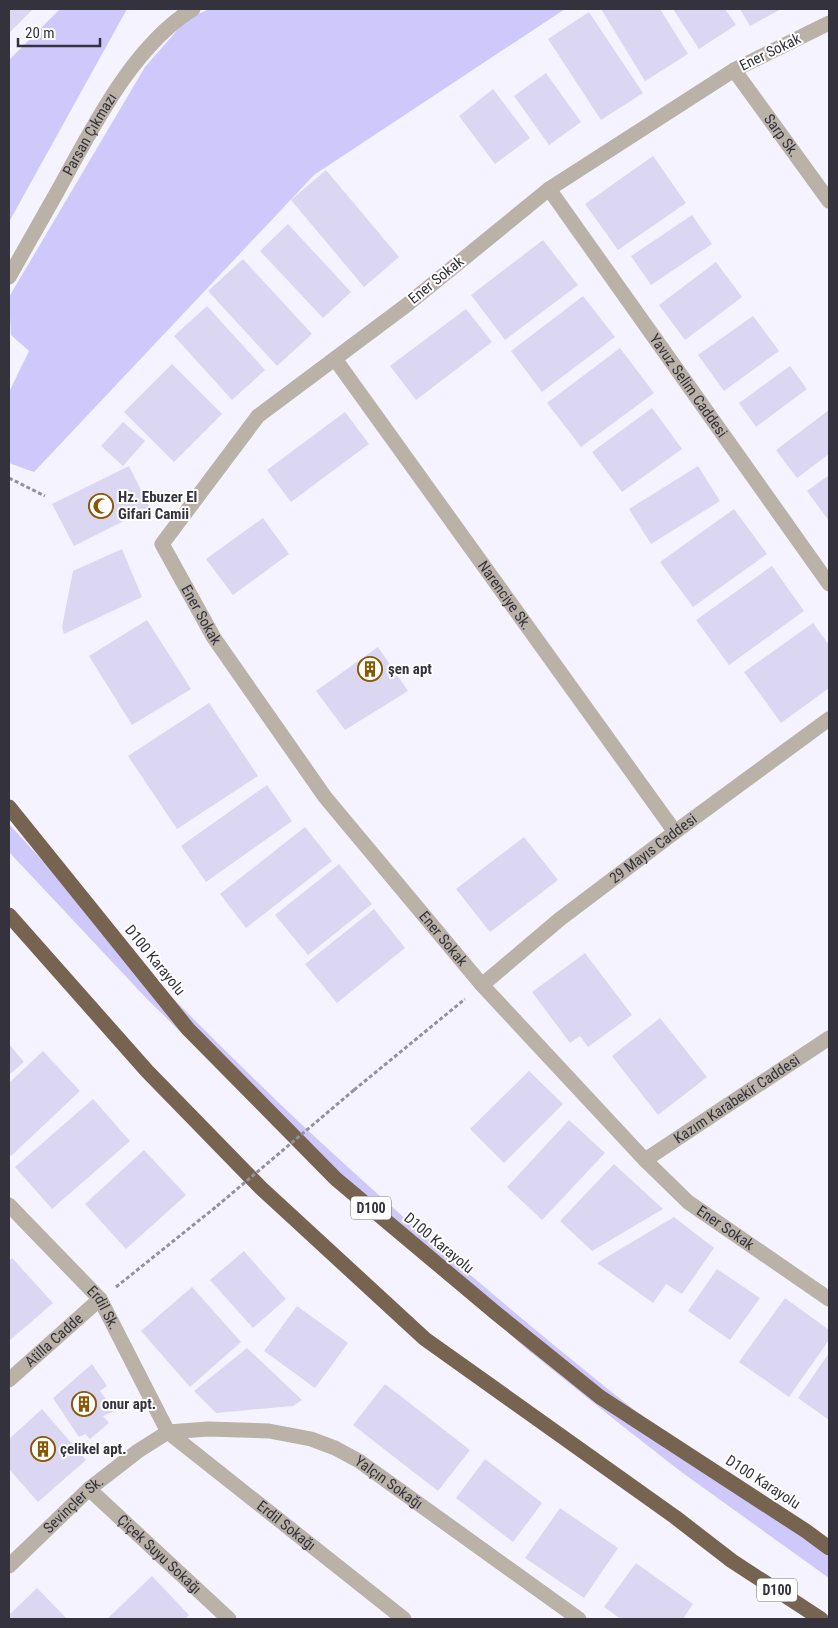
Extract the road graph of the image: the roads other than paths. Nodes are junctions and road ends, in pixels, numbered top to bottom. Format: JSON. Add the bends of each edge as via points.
{"nodes":[{"id":1,"x":193,"y":9,"type":"edge"},
{"id":2,"x":829,"y":23,"type":"edge"},
{"id":3,"x":734,"y":70,"type":"junction"},
{"id":4,"x":548,"y":188,"type":"junction"},
{"id":5,"x":829,"y":201,"type":"edge"},
{"id":6,"x":9,"y":278,"type":"edge"},
{"id":7,"x":335,"y":359,"type":"junction"},
{"id":8,"x":829,"y":584,"type":"edge"},
{"id":9,"x":829,"y":719,"type":"edge"},
{"id":10,"x":9,"y":806,"type":"edge"},
{"id":11,"x":675,"y":832,"type":"junction"},
{"id":12,"x":9,"y":915,"type":"edge"},
{"id":13,"x":482,"y":985,"type":"junction"},
{"id":14,"x":827,"y":1043,"type":"edge"},
{"id":15,"x":645,"y":1160,"type":"junction"},
{"id":16,"x":9,"y":1205,"type":"edge"},
{"id":17,"x":100,"y":1299,"type":"junction"},
{"id":18,"x":829,"y":1299,"type":"edge"},
{"id":19,"x":9,"y":1380,"type":"edge"},
{"id":20,"x":168,"y":1432,"type":"junction"},
{"id":21,"x":89,"y":1489,"type":"junction"},
{"id":22,"x":806,"y":1530,"type":"junction"},
{"id":23,"x":829,"y":1543,"type":"edge"},
{"id":24,"x":829,"y":1548,"type":"edge"},
{"id":25,"x":732,"y":1561,"type":"junction"},
{"id":26,"x":9,"y":1566,"type":"edge"},
{"id":27,"x":223,"y":1617,"type":"edge"},
{"id":28,"x":404,"y":1619,"type":"edge"},
{"id":29,"x":579,"y":1619,"type":"edge"},
{"id":30,"x":802,"y":1619,"type":"edge"},
{"id":31,"x":821,"y":1619,"type":"edge"}],
"edges":[{"from":1,"to":6,"type":"street","name":"Parsan Çıkmazı","via":[[173,22],[125,78],[80,148]]},
{"from":2,"to":3,"type":"street","name":"Ener Sokak"},
{"from":3,"to":4,"type":"street","name":"Ener Sokak"},
{"from":3,"to":5,"type":"street","name":"Sarp Sk."},
{"from":4,"to":7,"type":"street","name":"Ener Sokak","via":[[408,304]]},
{"from":4,"to":8,"type":"street","name":"Yavuz Selim Caddesi"},
{"from":7,"to":11,"type":"street","name":"Narenciye Sk."},
{"from":7,"to":13,"type":"street","name":"Ener Sokak","via":[[258,416],[162,544],[214,638],[325,797]]},
{"from":9,"to":11,"type":"street","name":"29 Mayıs Caddesi"},
{"from":10,"to":22,"type":"highway","name":"D100 Karayolu","number":"D100","via":[[188,1029],[336,1179],[600,1397]]},
{"from":11,"to":13,"type":"street","name":"29 Mayıs Caddesi","via":[[560,919]]},
{"from":12,"to":25,"type":"highway","number":"D100","via":[[147,1071],[248,1175],[425,1339]]},
{"from":13,"to":15,"type":"street","name":"Ener Sokak"},
{"from":14,"to":15,"type":"street","name":"Kazım Karabekir Caddesi"},
{"from":15,"to":18,"type":"street","name":"Ener Sokak","via":[[688,1202]]},
{"from":16,"to":17,"type":"street","name":"Erdil Sk."},
{"from":17,"to":19,"type":"street","name":"Atilla Cadde"},
{"from":17,"to":20,"type":"street","name":"Erdil Sk."},
{"from":20,"to":21,"type":"street","name":"Sevinçler Sk."},
{"from":20,"to":28,"type":"street","name":"Erdil Sokağı"},
{"from":20,"to":29,"type":"street","name":"Yalçın Sokağı","via":[[208,1429],[268,1431],[311,1439],[335,1448],[359,1461]]},
{"from":21,"to":26,"type":"street","name":"Sevinçler Sk."},
{"from":21,"to":27,"type":"street","name":"Çiçek Suyu Sokağı"},
{"from":22,"to":23,"type":"street"},
{"from":22,"to":24,"type":"highway","name":"D100 Karayolu","number":"D100"},
{"from":25,"to":30,"type":"highway"},
{"from":25,"to":31,"type":"highway","number":"D100"}]}
